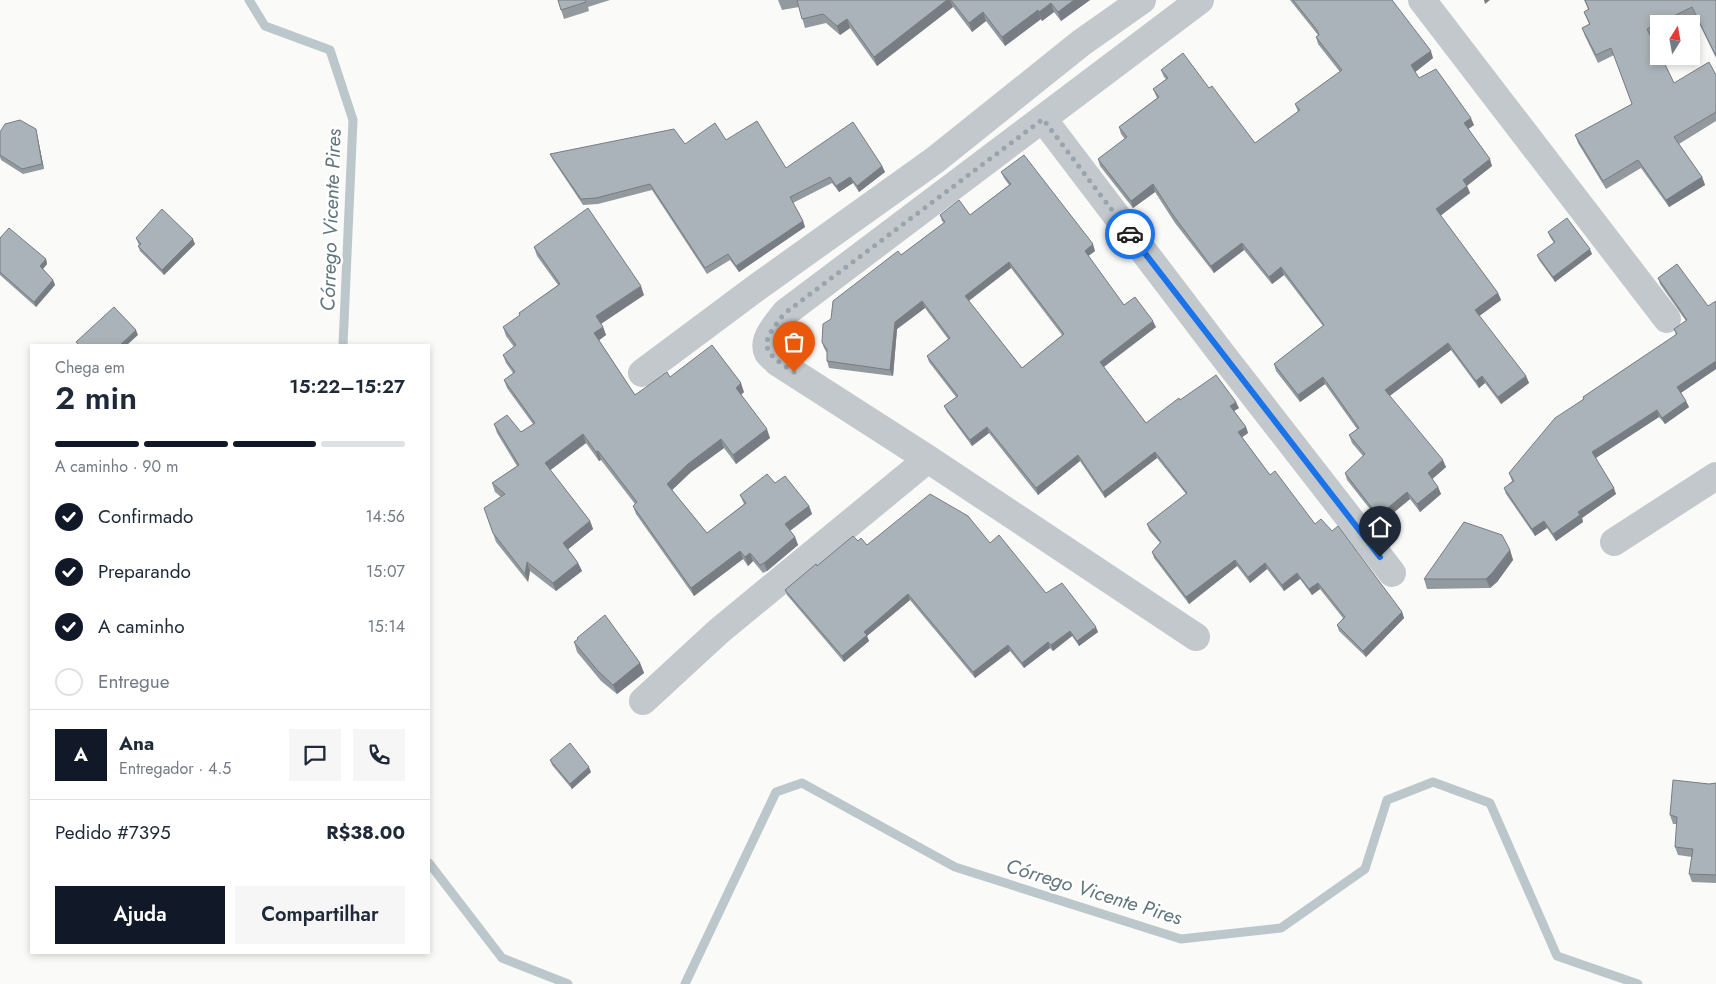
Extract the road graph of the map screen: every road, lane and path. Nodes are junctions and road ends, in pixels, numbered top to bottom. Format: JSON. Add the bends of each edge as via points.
{"nodes":[{"id":1,"x":1142,"y":0,"type":"edge"},
{"id":2,"x":1200,"y":0,"type":"edge"},
{"id":3,"x":1422,"y":0,"type":"edge"},
{"id":4,"x":1043,"y":119,"type":"junction"},
{"id":5,"x":1667,"y":319,"type":"dead end"},
{"id":6,"x":642,"y":373,"type":"dead end"},
{"id":7,"x":928,"y":459,"type":"junction"},
{"id":8,"x":1716,"y":476,"type":"edge"},
{"id":9,"x":1614,"y":542,"type":"dead end"},
{"id":10,"x":1392,"y":573,"type":"dead end"},
{"id":11,"x":1196,"y":637,"type":"dead end"},
{"id":12,"x":643,"y":701,"type":"dead end"}],
"edges":[{"from":1,"to":6,"type":"street","via":[[1081,43],[935,160]]},
{"from":2,"to":4,"type":"street"},
{"from":3,"to":5,"type":"street"},
{"from":4,"to":7,"type":"street","via":[[785,313],[769,336],[768,353],[777,362]]},
{"from":4,"to":10,"type":"street"},
{"from":7,"to":11,"type":"street"},
{"from":7,"to":12,"type":"street","via":[[719,631]]},
{"from":8,"to":9,"type":"street"}]}
